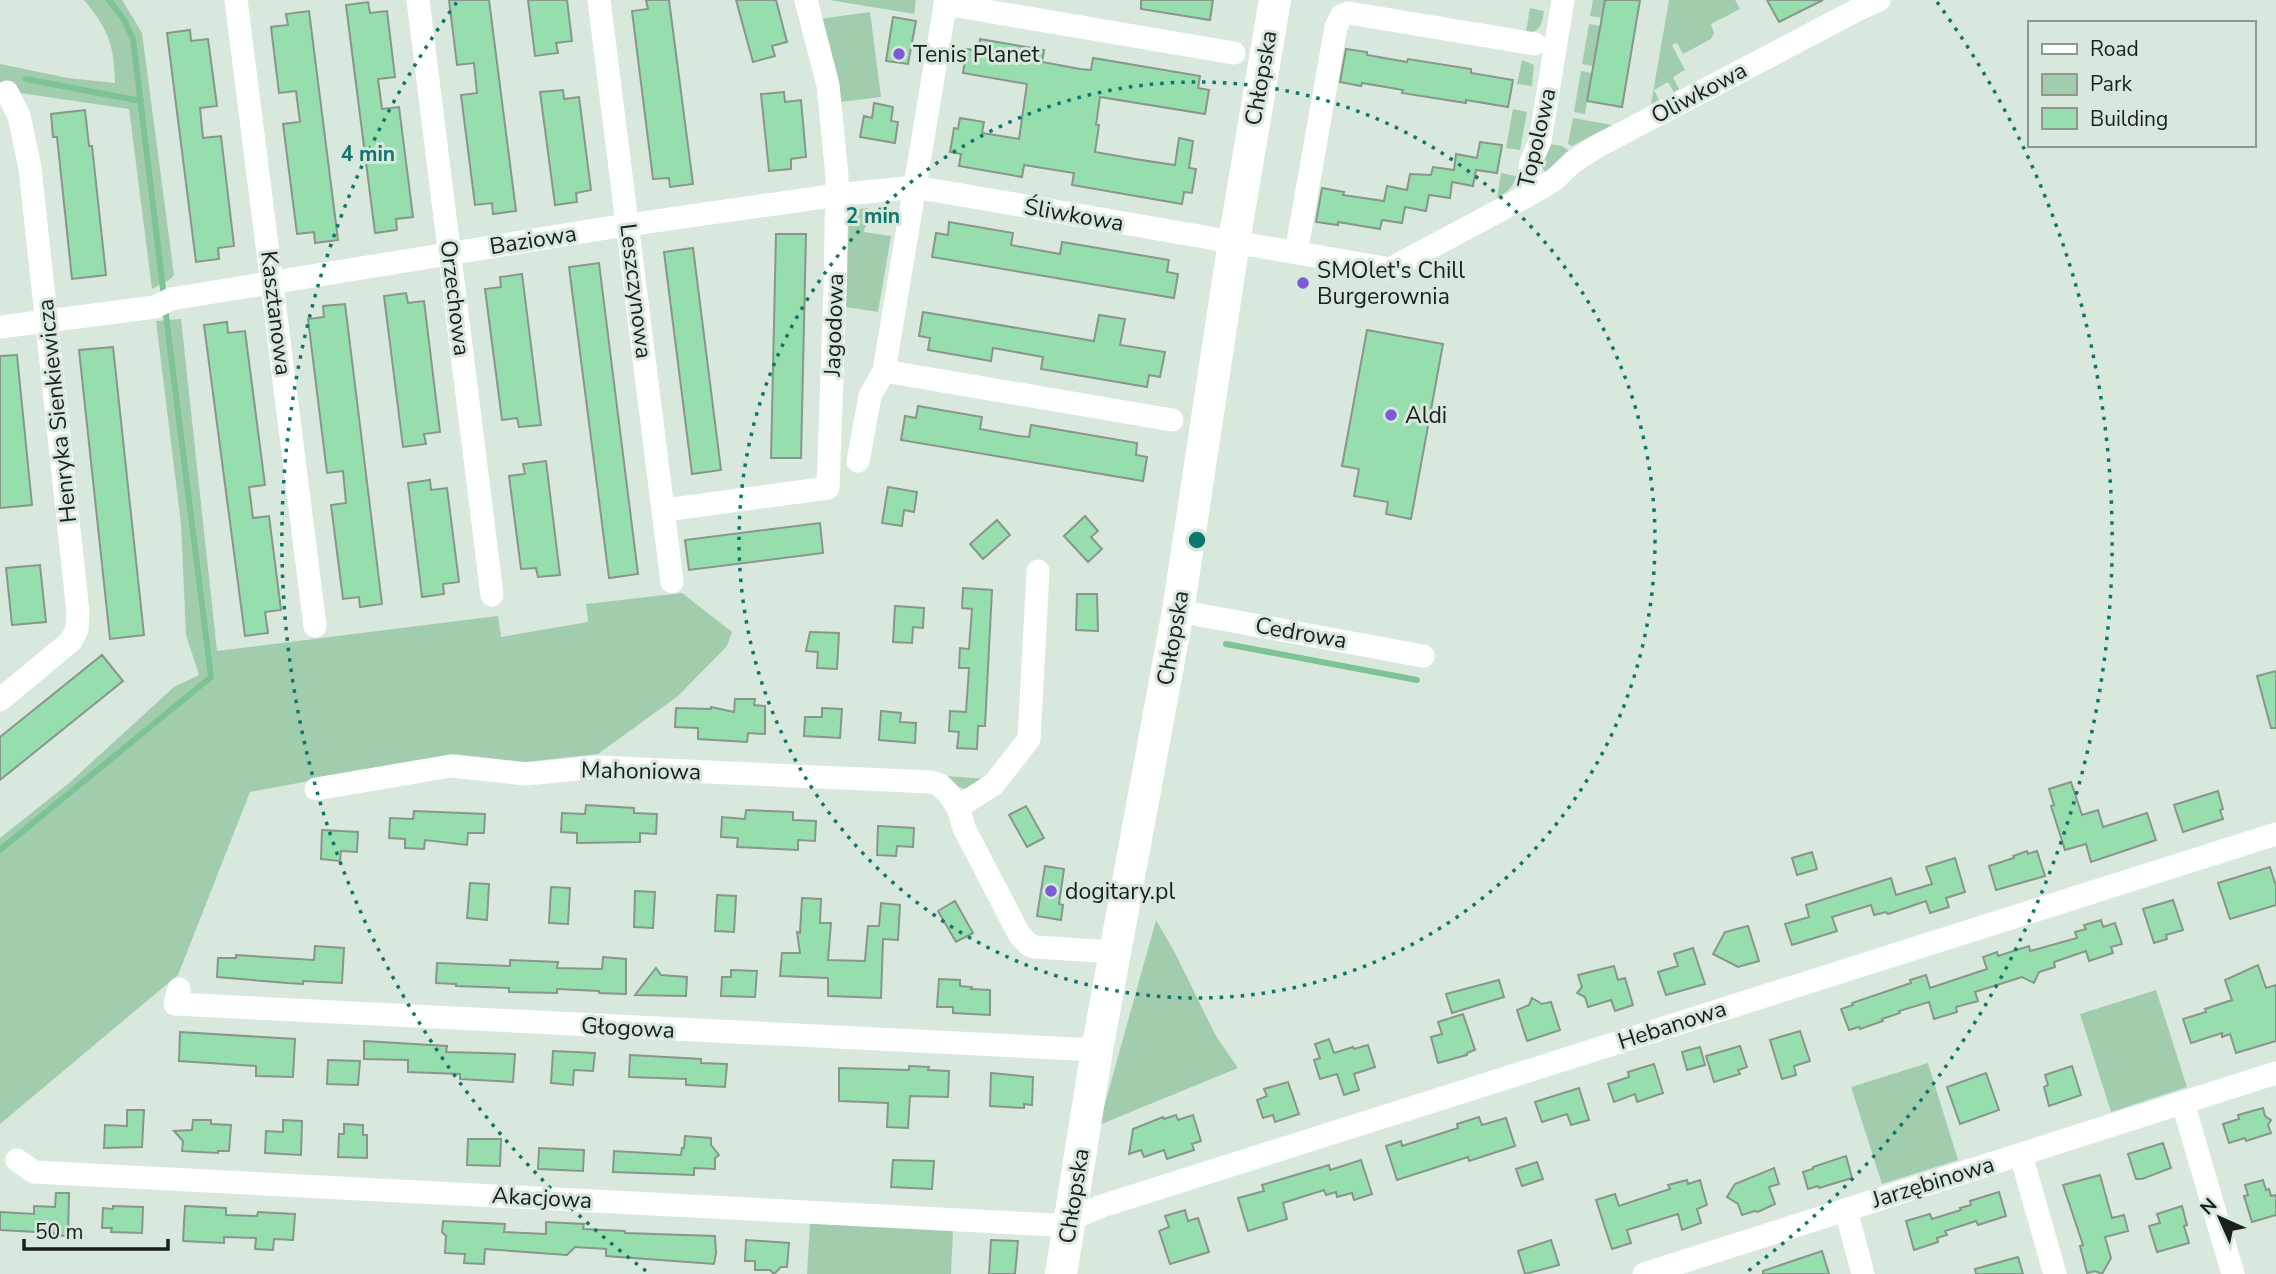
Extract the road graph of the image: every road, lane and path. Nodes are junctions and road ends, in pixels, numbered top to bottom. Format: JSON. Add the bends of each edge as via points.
{"nodes":[{"id":1,"x":236,"y":0,"type":"edge"},
{"id":2,"x":418,"y":0,"type":"edge"},
{"id":3,"x":599,"y":0,"type":"edge"},
{"id":4,"x":806,"y":0,"type":"edge"},
{"id":5,"x":1275,"y":0,"type":"edge"},
{"id":6,"x":1563,"y":0,"type":"edge"},
{"id":7,"x":1880,"y":0,"type":"edge"},
{"id":8,"x":946,"y":2,"type":"edge"},
{"id":9,"x":1855,"y":5,"type":"edge"},
{"id":10,"x":1535,"y":44,"type":"dead end"},
{"id":11,"x":1234,"y":52,"type":"dead end"},
{"id":12,"x":7,"y":92,"type":"dead end"},
{"id":13,"x":915,"y":187,"type":"junction"},
{"id":14,"x":837,"y":195,"type":"junction"},
{"id":15,"x":1525,"y":197,"type":"junction"},
{"id":16,"x":628,"y":225,"type":"junction"},
{"id":17,"x":1234,"y":241,"type":"junction"},
{"id":18,"x":1296,"y":253,"type":"junction"},
{"id":19,"x":449,"y":254,"type":"junction"},
{"id":20,"x":272,"y":283,"type":"junction"},
{"id":21,"x":47,"y":322,"type":"junction"},
{"id":22,"x":0,"y":327,"type":"edge"},
{"id":23,"x":884,"y":371,"type":"junction"},
{"id":24,"x":1172,"y":420,"type":"dead end"},
{"id":25,"x":858,"y":461,"type":"dead end"},
{"id":26,"x":664,"y":510,"type":"junction"},
{"id":27,"x":1038,"y":571,"type":"dead end"},
{"id":28,"x":672,"y":582,"type":"dead end"},
{"id":29,"x":492,"y":595,"type":"dead end"},
{"id":30,"x":1178,"y":611,"type":"junction"},
{"id":31,"x":316,"y":626,"type":"dead end"},
{"id":32,"x":1423,"y":656,"type":"dead end"},
{"id":33,"x":0,"y":700,"type":"edge"},
{"id":34,"x":316,"y":789,"type":"dead end"},
{"id":35,"x":958,"y":807,"type":"junction"},
{"id":36,"x":2276,"y":834,"type":"edge"},
{"id":37,"x":1115,"y":952,"type":"junction"},
{"id":38,"x":179,"y":989,"type":"dead end"},
{"id":39,"x":1097,"y":1050,"type":"junction"},
{"id":40,"x":2276,"y":1073,"type":"edge"},
{"id":41,"x":2183,"y":1103,"type":"junction"},
{"id":42,"x":2021,"y":1155,"type":"junction"},
{"id":43,"x":17,"y":1160,"type":"dead end"},
{"id":44,"x":1846,"y":1210,"type":"junction"},
{"id":45,"x":1070,"y":1220,"type":"junction"},
{"id":46,"x":1650,"y":1273,"type":"edge"},
{"id":47,"x":1061,"y":1274,"type":"edge"},
{"id":48,"x":1863,"y":1274,"type":"edge"},
{"id":49,"x":2055,"y":1274,"type":"edge"},
{"id":50,"x":2233,"y":1274,"type":"edge"}],
"edges":[{"from":1,"to":20,"type":"street","name":"Kasztanowa"},
{"from":2,"to":19,"type":"street","name":"Orzechowa"},
{"from":3,"to":16,"type":"street","name":"Leszczynowa"},
{"from":4,"to":14,"type":"street","name":"Jagodowa","via":[[828,85]]},
{"from":5,"to":17,"type":"street","name":"Chłopska"},
{"from":6,"to":15,"type":"street","name":"Topolowa","via":[[1540,141]]},
{"from":7,"to":9,"type":"street","name":"Oliwkowa"},
{"from":8,"to":11,"type":"street"},
{"from":8,"to":13,"type":"street"},
{"from":9,"to":15,"type":"street","name":"Oliwkowa","via":[[1595,147]]},
{"from":10,"to":18,"type":"street","via":[[1342,15],[1336,27]]},
{"from":12,"to":21,"type":"street","name":"Henryka Sienkiewicza","via":[[19,116],[30,168]]},
{"from":13,"to":14,"type":"street","name":"Baziowa"},
{"from":13,"to":17,"type":"street","name":"Śliwkowa"},
{"from":13,"to":23,"type":"street"},
{"from":14,"to":16,"type":"street","name":"Baziowa"},
{"from":14,"to":26,"type":"street","name":"Jagodowa","via":[[828,488]]},
{"from":15,"to":18,"type":"street","name":"Topolowa","via":[[1390,269]]},
{"from":16,"to":19,"type":"street","name":"Baziowa"},
{"from":16,"to":26,"type":"street","name":"Leszczynowa"},
{"from":17,"to":18,"type":"street","name":"Topolowa"},
{"from":17,"to":30,"type":"street","name":"Chłopska"},
{"from":19,"to":20,"type":"street","name":"Baziowa"},
{"from":19,"to":29,"type":"street","name":"Orzechowa"},
{"from":20,"to":21,"type":"street","name":"Baziowa"},
{"from":20,"to":31,"type":"street","name":"Kasztanowa"},
{"from":21,"to":22,"type":"street","name":"Baziowa"},
{"from":21,"to":33,"type":"street","name":"Henryka Sienkiewicza","via":[[77,629],[71,641]]},
{"from":23,"to":24,"type":"street"},
{"from":23,"to":25,"type":"street","via":[[870,396]]},
{"from":26,"to":28,"type":"street","name":"Leszczynowa"},
{"from":27,"to":35,"type":"street","via":[[1029,739],[994,785]]},
{"from":30,"to":32,"type":"street","name":"Cedrowa"},
{"from":30,"to":37,"type":"street","name":"Chłopska"},
{"from":34,"to":35,"type":"street","name":"Mahoniowa","via":[[452,766],[526,774],[598,767],[931,782],[940,785]]},
{"from":35,"to":37,"type":"street","name":"Mahoniowa","via":[[964,828],[1029,945]]},
{"from":36,"to":45,"type":"street","name":"Hebanowa"},
{"from":37,"to":39,"type":"street","name":"Chłopska"},
{"from":38,"to":39,"type":"street","name":"Głogowa","via":[[175,1003]]},
{"from":39,"to":45,"type":"street","name":"Chłopska"},
{"from":40,"to":41,"type":"street","name":"Jarzębinowa"},
{"from":41,"to":42,"type":"street","name":"Jarzębinowa"},
{"from":41,"to":50,"type":"street"},
{"from":42,"to":44,"type":"street","name":"Jarzębinowa"},
{"from":42,"to":49,"type":"street","name":"Jarzębinowa"},
{"from":43,"to":45,"type":"street","name":"Akacjowa","via":[[34,1172],[62,1174],[1056,1224]]},
{"from":44,"to":46,"type":"street","name":"Jarzębinowa"},
{"from":44,"to":48,"type":"street","name":"Jarzębinowa"},
{"from":45,"to":47,"type":"street","name":"Chłopska"}]}
